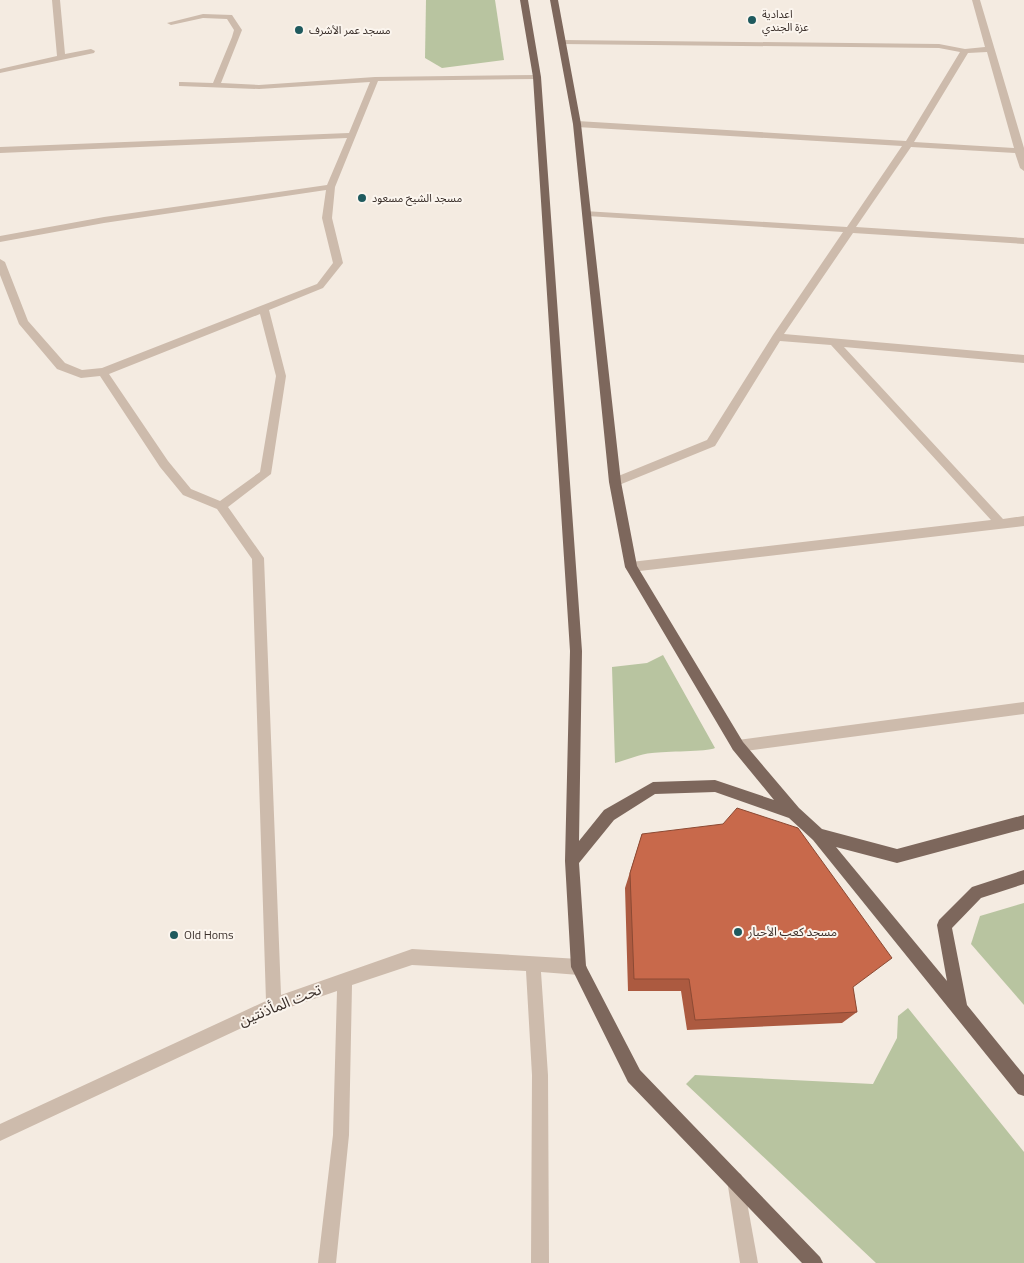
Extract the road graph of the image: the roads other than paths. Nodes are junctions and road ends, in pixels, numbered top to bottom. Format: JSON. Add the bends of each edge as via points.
{"nodes":[{"id":1,"x":56,"y":0,"type":"edge"},
{"id":2,"x":524,"y":0,"type":"edge"},
{"id":3,"x":554,"y":0,"type":"edge"},
{"id":4,"x":976,"y":0,"type":"edge"},
{"id":5,"x":171,"y":23,"type":"dead end"},
{"id":6,"x":562,"y":42,"type":"junction"},
{"id":7,"x":990,"y":49,"type":"junction"},
{"id":8,"x":91,"y":51,"type":"dead end"},
{"id":9,"x":965,"y":51,"type":"junction"},
{"id":10,"x":61,"y":57,"type":"junction"},
{"id":11,"x":0,"y":71,"type":"edge"},
{"id":12,"x":537,"y":77,"type":"junction"},
{"id":13,"x":375,"y":79,"type":"junction"},
{"id":14,"x":182,"y":84,"type":"dead end"},
{"id":15,"x":216,"y":86,"type":"junction"},
{"id":16,"x":577,"y":124,"type":"junction"},
{"id":17,"x":353,"y":134,"type":"junction"},
{"id":18,"x":909,"y":143,"type":"junction"},
{"id":19,"x":0,"y":150,"type":"edge"},
{"id":20,"x":1022,"y":151,"type":"edge"},
{"id":21,"x":1024,"y":168,"type":"edge"},
{"id":22,"x":331,"y":187,"type":"junction"},
{"id":23,"x":587,"y":213,"type":"junction"},
{"id":24,"x":850,"y":229,"type":"junction"},
{"id":25,"x":0,"y":239,"type":"edge"},
{"id":26,"x":1024,"y":241,"type":"edge"},
{"id":27,"x":0,"y":262,"type":"edge"},
{"id":28,"x":264,"y":309,"type":"junction"},
{"id":29,"x":777,"y":337,"type":"junction"},
{"id":30,"x":834,"y":342,"type":"junction"},
{"id":31,"x":1024,"y":359,"type":"edge"},
{"id":32,"x":103,"y":372,"type":"junction"},
{"id":33,"x":614,"y":482,"type":"junction"},
{"id":34,"x":221,"y":506,"type":"junction"},
{"id":35,"x":1024,"y":522,"type":"edge"},
{"id":36,"x":1001,"y":524,"type":"junction"},
{"id":37,"x":631,"y":567,"type":"junction"},
{"id":38,"x":1024,"y":708,"type":"edge"},
{"id":39,"x":738,"y":746,"type":"junction"},
{"id":40,"x":794,"y":814,"type":"junction"},
{"id":41,"x":1024,"y":822,"type":"edge"},
{"id":42,"x":818,"y":835,"type":"junction"},
{"id":43,"x":572,"y":861,"type":"junction"},
{"id":44,"x":1024,"y":877,"type":"edge"},
{"id":45,"x":532,"y":965,"type":"junction"},
{"id":46,"x":579,"y":967,"type":"junction"},
{"id":47,"x":345,"y":979,"type":"junction"},
{"id":48,"x":274,"y":1005,"type":"junction"},
{"id":49,"x":960,"y":1008,"type":"junction"},
{"id":50,"x":1024,"y":1088,"type":"edge"},
{"id":51,"x":0,"y":1133,"type":"edge"},
{"id":52,"x":735,"y":1180,"type":"junction"},
{"id":53,"x":327,"y":1263,"type":"edge"},
{"id":54,"x":540,"y":1263,"type":"edge"},
{"id":55,"x":749,"y":1263,"type":"edge"},
{"id":56,"x":814,"y":1263,"type":"edge"}],
"edges":[{"from":1,"to":10,"type":"street"},
{"from":2,"to":12,"type":"main road"},
{"from":3,"to":6,"type":"main road"},
{"from":4,"to":7,"type":"street"},
{"from":5,"to":15,"type":"street","via":[[203,16],[229,17],[238,30],[234,48],[221,69]]},
{"from":6,"to":9,"type":"street","via":[[939,46]]},
{"from":6,"to":16,"type":"main road"},
{"from":7,"to":9,"type":"street"},
{"from":7,"to":20,"type":"street"},
{"from":8,"to":10,"type":"street"},
{"from":9,"to":18,"type":"street"},
{"from":10,"to":11,"type":"street"},
{"from":12,"to":13,"type":"street"},
{"from":12,"to":43,"type":"main road","via":[[576,652]]},
{"from":13,"to":15,"type":"street"},
{"from":13,"to":17,"type":"street"},
{"from":14,"to":15,"type":"street"},
{"from":16,"to":18,"type":"street"},
{"from":16,"to":23,"type":"main road"},
{"from":17,"to":19,"type":"street"},
{"from":17,"to":22,"type":"street"},
{"from":18,"to":20,"type":"street"},
{"from":18,"to":24,"type":"street"},
{"from":20,"to":21,"type":"street"},
{"from":22,"to":25,"type":"street","via":[[104,220]]},
{"from":22,"to":28,"type":"street","via":[[327,218],[338,263],[320,286]]},
{"from":23,"to":24,"type":"street"},
{"from":23,"to":33,"type":"main road"},
{"from":24,"to":26,"type":"street"},
{"from":24,"to":29,"type":"street"},
{"from":27,"to":32,"type":"street","via":[[23,322],[61,366],[81,374]]},
{"from":28,"to":32,"type":"street"},
{"from":28,"to":34,"type":"street","via":[[281,376],[265,474]]},
{"from":29,"to":30,"type":"street"},
{"from":29,"to":33,"type":"street","via":[[711,443]]},
{"from":30,"to":31,"type":"street"},
{"from":30,"to":36,"type":"street"},
{"from":32,"to":34,"type":"street","via":[[164,464],[187,492]]},
{"from":33,"to":37,"type":"main road"},
{"from":34,"to":48,"type":"street","via":[[258,558]]},
{"from":35,"to":36,"type":"street"},
{"from":36,"to":37,"type":"street"},
{"from":37,"to":39,"type":"main road"},
{"from":38,"to":39,"type":"street"},
{"from":39,"to":40,"type":"main road"},
{"from":40,"to":42,"type":"main road"},
{"from":40,"to":43,"type":"main road","via":[[715,786],[653,788],[609,815]]},
{"from":41,"to":42,"type":"main road","via":[[896,856]]},
{"from":42,"to":49,"type":"main road"},
{"from":43,"to":46,"type":"main road"},
{"from":44,"to":49,"type":"main road","via":[[977,892],[944,925]]},
{"from":45,"to":46,"type":"street","name":"تحت المأذنتين"},
{"from":45,"to":47,"type":"street","name":"تحت المأذنتين","via":[[412,957]]},
{"from":45,"to":54,"type":"street","via":[[540,1075]]},
{"from":46,"to":52,"type":"main road","via":[[634,1076]]},
{"from":47,"to":48,"type":"street","name":"تحت المأذنتين"},
{"from":47,"to":53,"type":"street","via":[[341,1135]]},
{"from":48,"to":51,"type":"street","name":"تحت المأذنتين"},
{"from":49,"to":50,"type":"main road"},
{"from":52,"to":55,"type":"street"},
{"from":52,"to":56,"type":"main road"}]}
